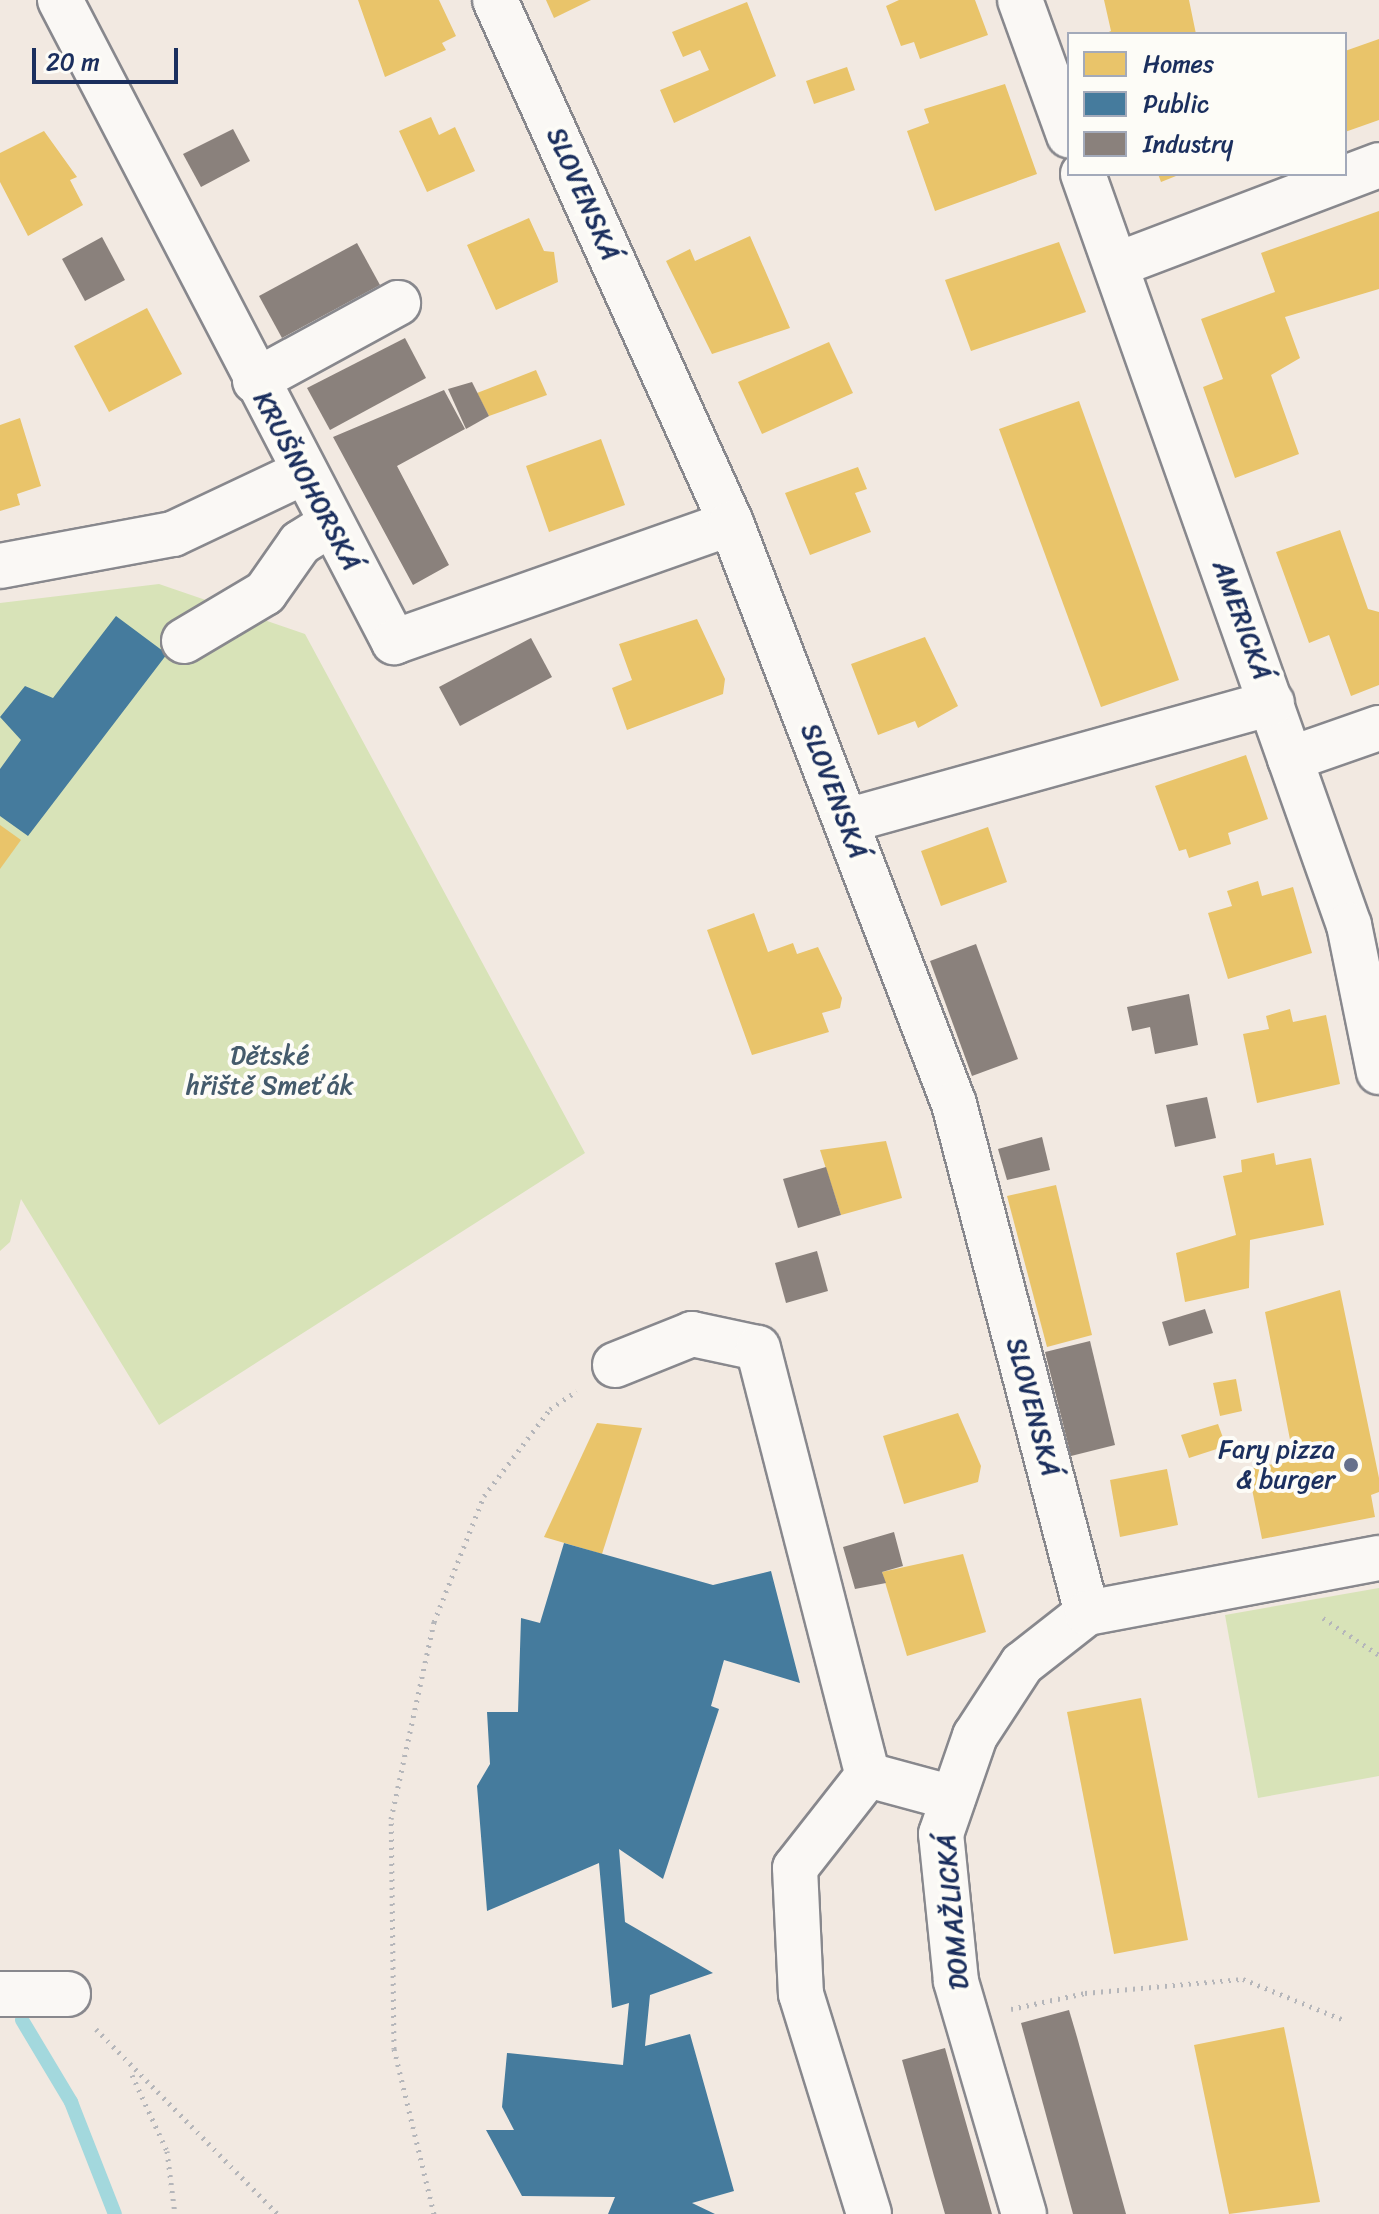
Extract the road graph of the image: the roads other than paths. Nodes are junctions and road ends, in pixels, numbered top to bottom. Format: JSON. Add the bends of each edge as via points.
{"nodes":[{"id":1,"x":60,"y":0,"type":"edge"},
{"id":2,"x":495,"y":0,"type":"edge"},
{"id":3,"x":1020,"y":0,"type":"edge"},
{"id":4,"x":1067,"y":129,"type":"edge"},
{"id":5,"x":1379,"y":165,"type":"edge"},
{"id":6,"x":1084,"y":176,"type":"edge"},
{"id":7,"x":1116,"y":265,"type":"junction"},
{"id":8,"x":398,"y":303,"type":"dead end"},
{"id":9,"x":255,"y":381,"type":"junction"},
{"id":10,"x":302,"y":473,"type":"junction"},
{"id":11,"x":731,"y":523,"type":"junction"},
{"id":12,"x":329,"y":525,"type":"junction"},
{"id":13,"x":0,"y":566,"type":"edge"},
{"id":14,"x":184,"y":641,"type":"dead end"},
{"id":15,"x":1272,"y":703,"type":"junction"},
{"id":16,"x":1379,"y":728,"type":"edge"},
{"id":17,"x":1290,"y":759,"type":"junction"},
{"id":18,"x":846,"y":821,"type":"junction"},
{"id":19,"x":1379,"y":1072,"type":"edge"},
{"id":20,"x":615,"y":1365,"type":"road end"},
{"id":21,"x":1379,"y":1558,"type":"edge"},
{"id":22,"x":1087,"y":1613,"type":"junction"},
{"id":23,"x":868,"y":1775,"type":"junction"},
{"id":24,"x":953,"y":1798,"type":"junction"},
{"id":25,"x":0,"y":1994,"type":"edge"},
{"id":26,"x":68,"y":1994,"type":"road end"},
{"id":27,"x":869,"y":2214,"type":"edge"},
{"id":28,"x":1024,"y":2214,"type":"edge"}],
"edges":[{"from":1,"to":9,"type":"street","name":"KRUŠNOHORSKÁ"},
{"from":2,"to":11,"type":"street","name":"SLOVENSKÁ"},
{"from":3,"to":4,"type":"street"},
{"from":5,"to":7,"type":"street"},
{"from":6,"to":7,"type":"street","name":"AMERICKÁ"},
{"from":7,"to":15,"type":"street","name":"AMERICKÁ"},
{"from":8,"to":9,"type":"street"},
{"from":9,"to":10,"type":"street","name":"KRUŠNOHORSKÁ"},
{"from":10,"to":12,"type":"street","name":"KRUŠNOHORSKÁ"},
{"from":10,"to":13,"type":"street","via":[[173,534]]},
{"from":11,"to":12,"type":"street","name":"KRUŠNOHORSKÁ","via":[[394,642]]},
{"from":11,"to":18,"type":"street","name":"SLOVENSKÁ"},
{"from":12,"to":14,"type":"street","via":[[300,543],[265,593]]},
{"from":15,"to":17,"type":"street","name":"AMERICKÁ"},
{"from":15,"to":18,"type":"street"},
{"from":16,"to":17,"type":"street"},
{"from":17,"to":19,"type":"street","name":"AMERICKÁ","via":[[1349,925]]},
{"from":18,"to":22,"type":"street","name":"SLOVENSKÁ","via":[[954,1104]]},
{"from":20,"to":23,"type":"street","via":[[692,1334],[758,1348]]},
{"from":21,"to":22,"type":"street","name":"DOMAŽLICKÁ"},
{"from":22,"to":24,"type":"street","name":"DOMAŽLICKÁ","via":[[1022,1664],[975,1736]]},
{"from":23,"to":24,"type":"street"},
{"from":23,"to":27,"type":"street","via":[[795,1868],[801,1994]]},
{"from":24,"to":28,"type":"street","name":"DOMAŽLICKÁ","via":[[941,1834],[956,1981]]},
{"from":25,"to":26,"type":"street"}]}
